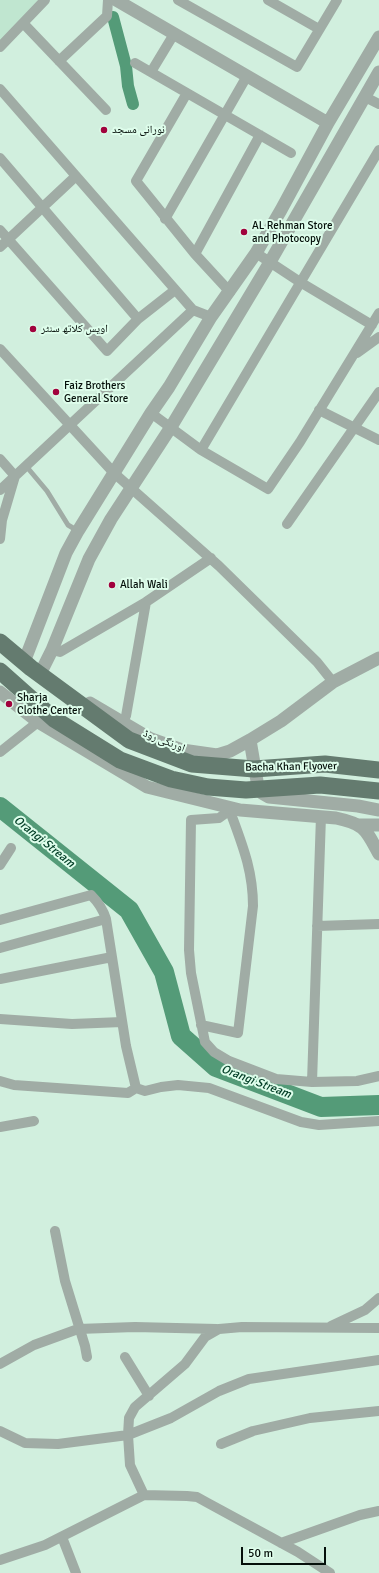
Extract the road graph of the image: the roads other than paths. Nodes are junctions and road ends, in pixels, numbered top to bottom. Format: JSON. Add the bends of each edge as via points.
{"nodes":[{"id":1,"x":45,"y":0,"type":"edge"},
{"id":2,"x":108,"y":0,"type":"edge"},
{"id":3,"x":178,"y":0,"type":"edge"},
{"id":4,"x":268,"y":0,"type":"edge"},
{"id":5,"x":337,"y":0,"type":"edge"},
{"id":6,"x":121,"y":1,"type":"edge"},
{"id":7,"x":23,"y":23,"type":"junction"},
{"id":8,"x":319,"y":30,"type":"junction"},
{"id":9,"x":174,"y":34,"type":"junction"},
{"id":10,"x":379,"y":37,"type":"edge"},
{"id":11,"x":0,"y":46,"type":"edge"},
{"id":12,"x":59,"y":61,"type":"junction"},
{"id":13,"x":135,"y":63,"type":"dead end"},
{"id":14,"x":151,"y":72,"type":"junction"},
{"id":15,"x":379,"y":72,"type":"edge"},
{"id":16,"x":247,"y":76,"type":"junction"},
{"id":17,"x":0,"y":89,"type":"edge"},
{"id":18,"x":187,"y":93,"type":"junction"},
{"id":19,"x":365,"y":97,"type":"junction"},
{"id":20,"x":379,"y":104,"type":"edge"},
{"id":21,"x":106,"y":110,"type":"dead end"},
{"id":22,"x":224,"y":114,"type":"junction"},
{"id":23,"x":328,"y":123,"type":"junction"},
{"id":24,"x":260,"y":135,"type":"junction"},
{"id":25,"x":379,"y":150,"type":"edge"},
{"id":26,"x":291,"y":153,"type":"dead end"},
{"id":27,"x":0,"y":158,"type":"edge"},
{"id":28,"x":76,"y":176,"type":"junction"},
{"id":29,"x":42,"y":207,"type":"junction"},
{"id":30,"x":165,"y":219,"type":"junction"},
{"id":31,"x":0,"y":230,"type":"edge"},
{"id":32,"x":9,"y":240,"type":"junction"},
{"id":33,"x":0,"y":247,"type":"edge"},
{"id":34,"x":256,"y":253,"type":"junction"},
{"id":35,"x":195,"y":254,"type":"junction"},
{"id":36,"x":270,"y":262,"type":"junction"},
{"id":37,"x":300,"y":282,"type":"junction"},
{"id":38,"x":175,"y":290,"type":"junction"},
{"id":39,"x":230,"y":292,"type":"junction"},
{"id":40,"x":193,"y":310,"type":"junction"},
{"id":41,"x":379,"y":313,"type":"edge"},
{"id":42,"x":211,"y":317,"type":"junction"},
{"id":43,"x":138,"y":318,"type":"junction"},
{"id":44,"x":372,"y":325,"type":"junction"},
{"id":45,"x":379,"y":337,"type":"edge"},
{"id":46,"x":0,"y":349,"type":"edge"},
{"id":47,"x":352,"y":356,"type":"junction"},
{"id":48,"x":379,"y":392,"type":"edge"},
{"id":49,"x":319,"y":410,"type":"junction"},
{"id":50,"x":151,"y":413,"type":"junction"},
{"id":51,"x":69,"y":424,"type":"junction"},
{"id":52,"x":354,"y":427,"type":"junction"},
{"id":53,"x":171,"y":428,"type":"junction"},
{"id":54,"x":379,"y":440,"type":"edge"},
{"id":55,"x":201,"y":450,"type":"junction"},
{"id":56,"x":0,"y":459,"type":"edge"},
{"id":57,"x":26,"y":466,"type":"junction"},
{"id":58,"x":114,"y":473,"type":"junction"},
{"id":59,"x":15,"y":476,"type":"junction"},
{"id":60,"x":132,"y":488,"type":"junction"},
{"id":61,"x":0,"y":490,"type":"edge"},
{"id":62,"x":287,"y":524,"type":"dead end"},
{"id":63,"x":78,"y":531,"type":"junction"},
{"id":64,"x":0,"y":539,"type":"edge"},
{"id":65,"x":210,"y":558,"type":"junction"},
{"id":66,"x":146,"y":602,"type":"junction"},
{"id":67,"x":0,"y":636,"type":"edge"},
{"id":68,"x":0,"y":642,"type":"edge"},
{"id":69,"x":52,"y":650,"type":"junction"},
{"id":70,"x":26,"y":657,"type":"junction"},
{"id":71,"x":379,"y":658,"type":"edge"},
{"id":72,"x":42,"y":670,"type":"junction"},
{"id":73,"x":0,"y":671,"type":"edge"},
{"id":74,"x":334,"y":682,"type":"junction"},
{"id":75,"x":0,"y":692,"type":"edge"},
{"id":76,"x":126,"y":716,"type":"dead end"},
{"id":77,"x":38,"y":722,"type":"junction"},
{"id":78,"x":250,"y":740,"type":"junction"},
{"id":79,"x":0,"y":752,"type":"edge"},
{"id":80,"x":379,"y":770,"type":"edge"},
{"id":81,"x":379,"y":791,"type":"edge"},
{"id":82,"x":232,"y":810,"type":"junction"},
{"id":83,"x":379,"y":810,"type":"edge"},
{"id":84,"x":321,"y":816,"type":"junction"},
{"id":85,"x":359,"y":825,"type":"junction"},
{"id":86,"x":379,"y":826,"type":"edge"},
{"id":87,"x":11,"y":848,"type":"dead end"},
{"id":88,"x":379,"y":854,"type":"edge"},
{"id":89,"x":0,"y":865,"type":"edge"},
{"id":90,"x":106,"y":919,"type":"junction"},
{"id":91,"x":0,"y":920,"type":"edge"},
{"id":92,"x":379,"y":924,"type":"edge"},
{"id":93,"x":317,"y":926,"type":"junction"},
{"id":94,"x":0,"y":948,"type":"edge"},
{"id":95,"x":112,"y":957,"type":"junction"},
{"id":96,"x":0,"y":979,"type":"edge"},
{"id":97,"x":0,"y":1020,"type":"edge"},
{"id":98,"x":122,"y":1022,"type":"junction"},
{"id":99,"x":201,"y":1025,"type":"junction"},
{"id":100,"x":379,"y":1076,"type":"edge"},
{"id":101,"x":0,"y":1080,"type":"edge"},
{"id":102,"x":312,"y":1082,"type":"junction"},
{"id":103,"x":136,"y":1088,"type":"junction"},
{"id":104,"x":34,"y":1121,"type":"dead end"},
{"id":105,"x":379,"y":1121,"type":"edge"},
{"id":106,"x":0,"y":1127,"type":"edge"},
{"id":107,"x":55,"y":1231,"type":"dead end"},
{"id":108,"x":379,"y":1298,"type":"edge"},
{"id":109,"x":327,"y":1327,"type":"junction"},
{"id":110,"x":379,"y":1328,"type":"edge"},
{"id":111,"x":78,"y":1329,"type":"junction"},
{"id":112,"x":219,"y":1329,"type":"junction"},
{"id":113,"x":86,"y":1357,"type":"dead end"},
{"id":114,"x":125,"y":1357,"type":"dead end"},
{"id":115,"x":379,"y":1360,"type":"edge"},
{"id":116,"x":0,"y":1364,"type":"edge"},
{"id":117,"x":149,"y":1396,"type":"junction"},
{"id":118,"x":379,"y":1411,"type":"edge"},
{"id":119,"x":0,"y":1431,"type":"edge"},
{"id":120,"x":128,"y":1435,"type":"junction"},
{"id":121,"x":222,"y":1444,"type":"dead end"},
{"id":122,"x":144,"y":1495,"type":"junction"},
{"id":123,"x":379,"y":1511,"type":"edge"},
{"id":124,"x":62,"y":1537,"type":"junction"},
{"id":125,"x":281,"y":1543,"type":"junction"},
{"id":126,"x":0,"y":1560,"type":"edge"},
{"id":127,"x":76,"y":1573,"type":"edge"},
{"id":128,"x":330,"y":1573,"type":"edge"}],
"edges":[{"from":1,"to":7,"type":"street"},
{"from":2,"to":12,"type":"street","via":[[107,16]]},
{"from":3,"to":8,"type":"street","via":[[297,67]]},
{"from":4,"to":8,"type":"street"},
{"from":5,"to":8,"type":"street"},
{"from":6,"to":9,"type":"street"},
{"from":7,"to":11,"type":"street"},
{"from":7,"to":12,"type":"street"},
{"from":9,"to":14,"type":"street"},
{"from":9,"to":16,"type":"street"},
{"from":10,"to":23,"type":"street"},
{"from":12,"to":21,"type":"street"},
{"from":13,"to":14,"type":"street"},
{"from":14,"to":18,"type":"street"},
{"from":15,"to":19,"type":"street"},
{"from":16,"to":22,"type":"street"},
{"from":16,"to":23,"type":"street"},
{"from":17,"to":28,"type":"street"},
{"from":18,"to":22,"type":"street"},
{"from":18,"to":30,"type":"street","via":[[136,181]]},
{"from":19,"to":20,"type":"street"},
{"from":19,"to":36,"type":"street"},
{"from":22,"to":24,"type":"street"},
{"from":22,"to":30,"type":"street"},
{"from":23,"to":34,"type":"street"},
{"from":24,"to":26,"type":"street"},
{"from":24,"to":35,"type":"street"},
{"from":25,"to":37,"type":"street"},
{"from":27,"to":29,"type":"street"},
{"from":28,"to":29,"type":"street"},
{"from":28,"to":38,"type":"street"},
{"from":29,"to":32,"type":"street"},
{"from":29,"to":43,"type":"street"},
{"from":30,"to":35,"type":"street"},
{"from":31,"to":32,"type":"street"},
{"from":32,"to":33,"type":"street"},
{"from":32,"to":43,"type":"street","via":[[107,351]]},
{"from":34,"to":36,"type":"street"},
{"from":34,"to":39,"type":"street"},
{"from":35,"to":39,"type":"street"},
{"from":36,"to":37,"type":"street"},
{"from":36,"to":53,"type":"street"},
{"from":37,"to":44,"type":"street"},
{"from":37,"to":55,"type":"street"},
{"from":38,"to":40,"type":"street"},
{"from":38,"to":43,"type":"street"},
{"from":39,"to":42,"type":"street"},
{"from":40,"to":42,"type":"street"},
{"from":40,"to":51,"type":"street"},
{"from":41,"to":44,"type":"street"},
{"from":42,"to":50,"type":"street"},
{"from":44,"to":47,"type":"street"},
{"from":45,"to":47,"type":"street"},
{"from":46,"to":51,"type":"street"},
{"from":47,"to":49,"type":"street"},
{"from":48,"to":52,"type":"street"},
{"from":49,"to":52,"type":"street"},
{"from":49,"to":55,"type":"street","via":[[268,488]]},
{"from":50,"to":53,"type":"street"},
{"from":50,"to":58,"type":"street"},
{"from":51,"to":57,"type":"street"},
{"from":51,"to":58,"type":"street"},
{"from":52,"to":54,"type":"street"},
{"from":52,"to":62,"type":"street"},
{"from":53,"to":55,"type":"street"},
{"from":53,"to":60,"type":"street"},
{"from":56,"to":59,"type":"street"},
{"from":57,"to":59,"type":"street"},
{"from":57,"to":63,"type":"lane","via":[[48,491],[68,525]]},
{"from":58,"to":60,"type":"street"},
{"from":58,"to":63,"type":"street"},
{"from":59,"to":61,"type":"street"},
{"from":59,"to":64,"type":"street","via":[[2,520]]},
{"from":60,"to":65,"type":"street"},
{"from":60,"to":69,"type":"street","via":[[89,559]]},
{"from":63,"to":70,"type":"street","via":[[66,553]]},
{"from":65,"to":66,"type":"street"},
{"from":65,"to":74,"type":"street","via":[[317,662]]},
{"from":66,"to":69,"type":"street","via":[[60,652]]},
{"from":66,"to":76,"type":"street"},
{"from":67,"to":70,"type":"street","name":"اورنگی روڈ"},
{"from":68,"to":80,"type":"main road","name":"Bacha Khan Flyover","via":[[129,740],[192,764],[254,769],[325,764]]},
{"from":69,"to":72,"type":"street"},
{"from":70,"to":72,"type":"street","name":"اورنگی روڈ"},
{"from":71,"to":74,"type":"street","name":"اورنگی روڈ"},
{"from":72,"to":78,"type":"street","name":"اورنگی روڈ","via":[[72,692],[151,739],[182,750],[217,755]]},
{"from":73,"to":81,"type":"main road","name":"Bacha Khan Flyover","via":[[54,719],[100,748],[120,760],[172,779],[208,787],[246,790],[320,785]]},
{"from":74,"to":78,"type":"street","name":"اورنگی روڈ","via":[[281,722]]},
{"from":75,"to":77,"type":"street"},
{"from":77,"to":79,"type":"street"},
{"from":77,"to":82,"type":"street","via":[[147,787]]},
{"from":78,"to":83,"type":"street","via":[[258,787],[269,797]]},
{"from":82,"to":84,"type":"street"},
{"from":82,"to":99,"type":"street","via":[[219,818],[191,820],[189,950]]},
{"from":82,"to":99,"type":"street","via":[[250,866],[253,889],[238,1033]]},
{"from":84,"to":85,"type":"street","via":[[351,821]]},
{"from":84,"to":93,"type":"street"},
{"from":85,"to":86,"type":"street"},
{"from":85,"to":88,"type":"street","via":[[366,831]]},
{"from":87,"to":89,"type":"street"},
{"from":90,"to":91,"type":"street","via":[[104,909],[92,895]]},
{"from":90,"to":94,"type":"street"},
{"from":90,"to":95,"type":"street"},
{"from":92,"to":93,"type":"street"},
{"from":93,"to":102,"type":"street"},
{"from":95,"to":96,"type":"street"},
{"from":95,"to":98,"type":"street"},
{"from":97,"to":98,"type":"street","via":[[72,1024]]},
{"from":98,"to":103,"type":"street"},
{"from":99,"to":102,"type":"street","via":[[205,1042],[214,1052],[229,1061],[276,1079]]},
{"from":100,"to":102,"type":"street","via":[[358,1081]]},
{"from":101,"to":103,"type":"street","via":[[14,1086],[128,1093]]},
{"from":103,"to":105,"type":"street","via":[[145,1091],[178,1085],[209,1088],[301,1122],[319,1125]]},
{"from":104,"to":106,"type":"street"},
{"from":107,"to":111,"type":"street"},
{"from":108,"to":109,"type":"street","via":[[365,1310]]},
{"from":109,"to":110,"type":"street"},
{"from":109,"to":112,"type":"street"},
{"from":111,"to":112,"type":"street"},
{"from":111,"to":113,"type":"street"},
{"from":111,"to":116,"type":"street","via":[[34,1345]]},
{"from":112,"to":117,"type":"street","via":[[205,1337],[185,1364]]},
{"from":114,"to":117,"type":"street"},
{"from":115,"to":120,"type":"street","via":[[249,1379],[171,1418]]},
{"from":117,"to":120,"type":"street","via":[[135,1407],[130,1418]]},
{"from":118,"to":121,"type":"street","via":[[310,1418],[253,1431]]},
{"from":119,"to":120,"type":"street","via":[[25,1443],[58,1444]]},
{"from":120,"to":122,"type":"street","via":[[130,1464]]},
{"from":122,"to":124,"type":"street"},
{"from":122,"to":125,"type":"street","via":[[197,1497]]},
{"from":123,"to":125,"type":"street"},
{"from":124,"to":126,"type":"street"},
{"from":124,"to":127,"type":"street"},
{"from":125,"to":128,"type":"street"}]}
